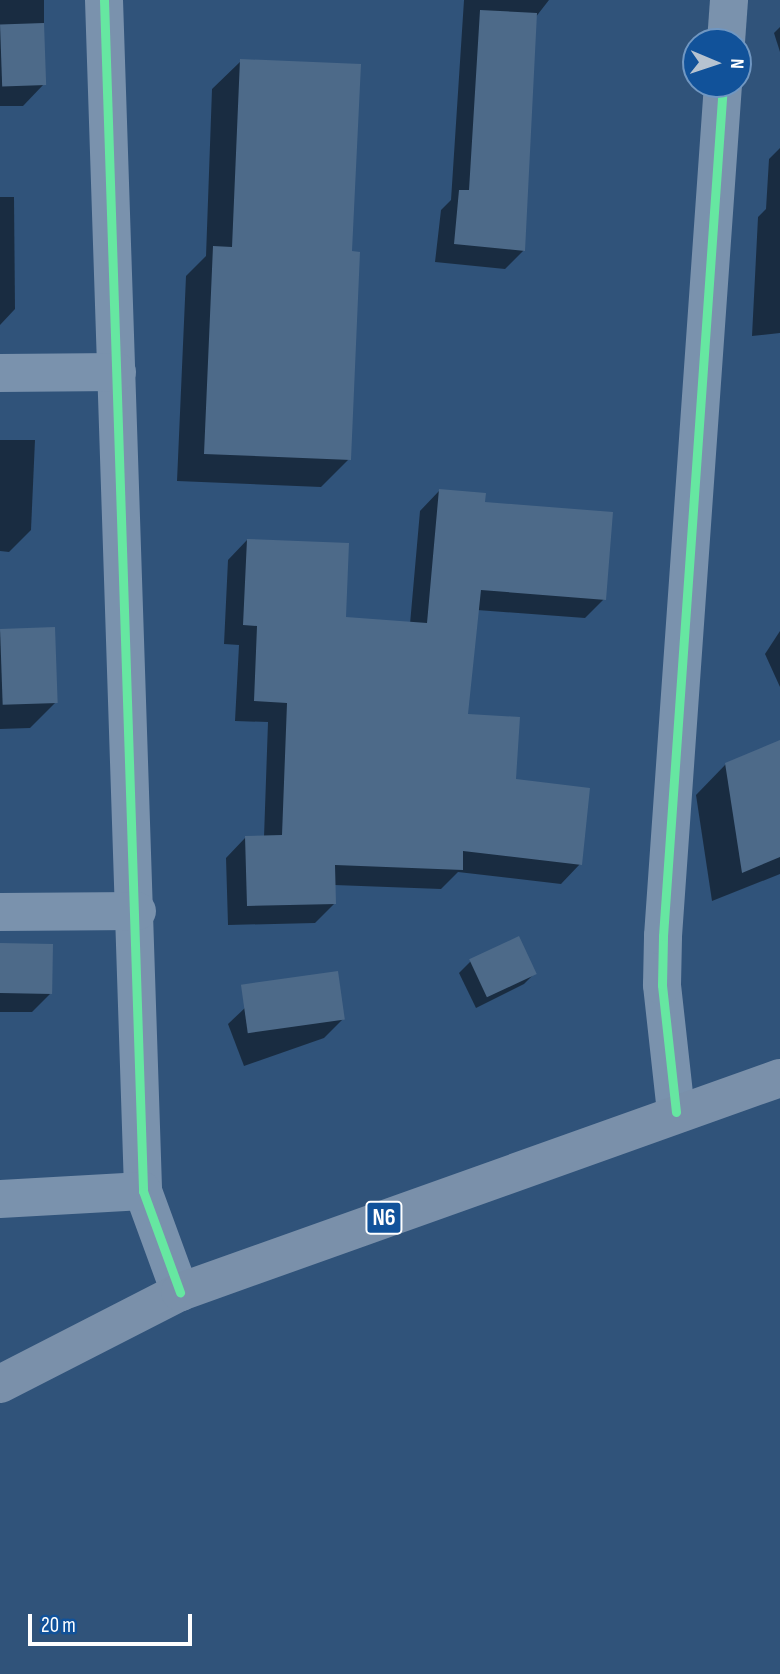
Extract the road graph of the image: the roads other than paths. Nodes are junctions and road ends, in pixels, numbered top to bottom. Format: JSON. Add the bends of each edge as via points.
{"nodes":[{"id":1,"x":104,"y":0,"type":"edge"},
{"id":2,"x":729,"y":0,"type":"edge"},
{"id":3,"x":727,"y":28,"type":"edge"},
{"id":4,"x":722,"y":98,"type":"edge"},
{"id":5,"x":117,"y":372,"type":"junction"},
{"id":6,"x":0,"y":373,"type":"edge"},
{"id":7,"x":137,"y":911,"type":"junction"},
{"id":8,"x":0,"y":912,"type":"edge"},
{"id":9,"x":780,"y":1078,"type":"edge"},
{"id":10,"x":676,"y":1112,"type":"junction"},
{"id":11,"x":143,"y":1191,"type":"junction"},
{"id":12,"x":0,"y":1199,"type":"edge"},
{"id":13,"x":180,"y":1292,"type":"junction"},
{"id":14,"x":0,"y":1384,"type":"edge"}],
"edges":[{"from":1,"to":5,"type":"street"},
{"from":2,"to":3,"type":"street"},
{"from":4,"to":10,"type":"street","via":[[663,936],[662,985]]},
{"from":5,"to":6,"type":"street"},
{"from":5,"to":7,"type":"street"},
{"from":7,"to":8,"type":"street"},
{"from":7,"to":11,"type":"street"},
{"from":9,"to":10,"type":"highway","number":"N6"},
{"from":10,"to":13,"type":"highway","number":"N6"},
{"from":11,"to":12,"type":"street"},
{"from":11,"to":13,"type":"street"},
{"from":13,"to":14,"type":"highway","number":"N6"}]}
